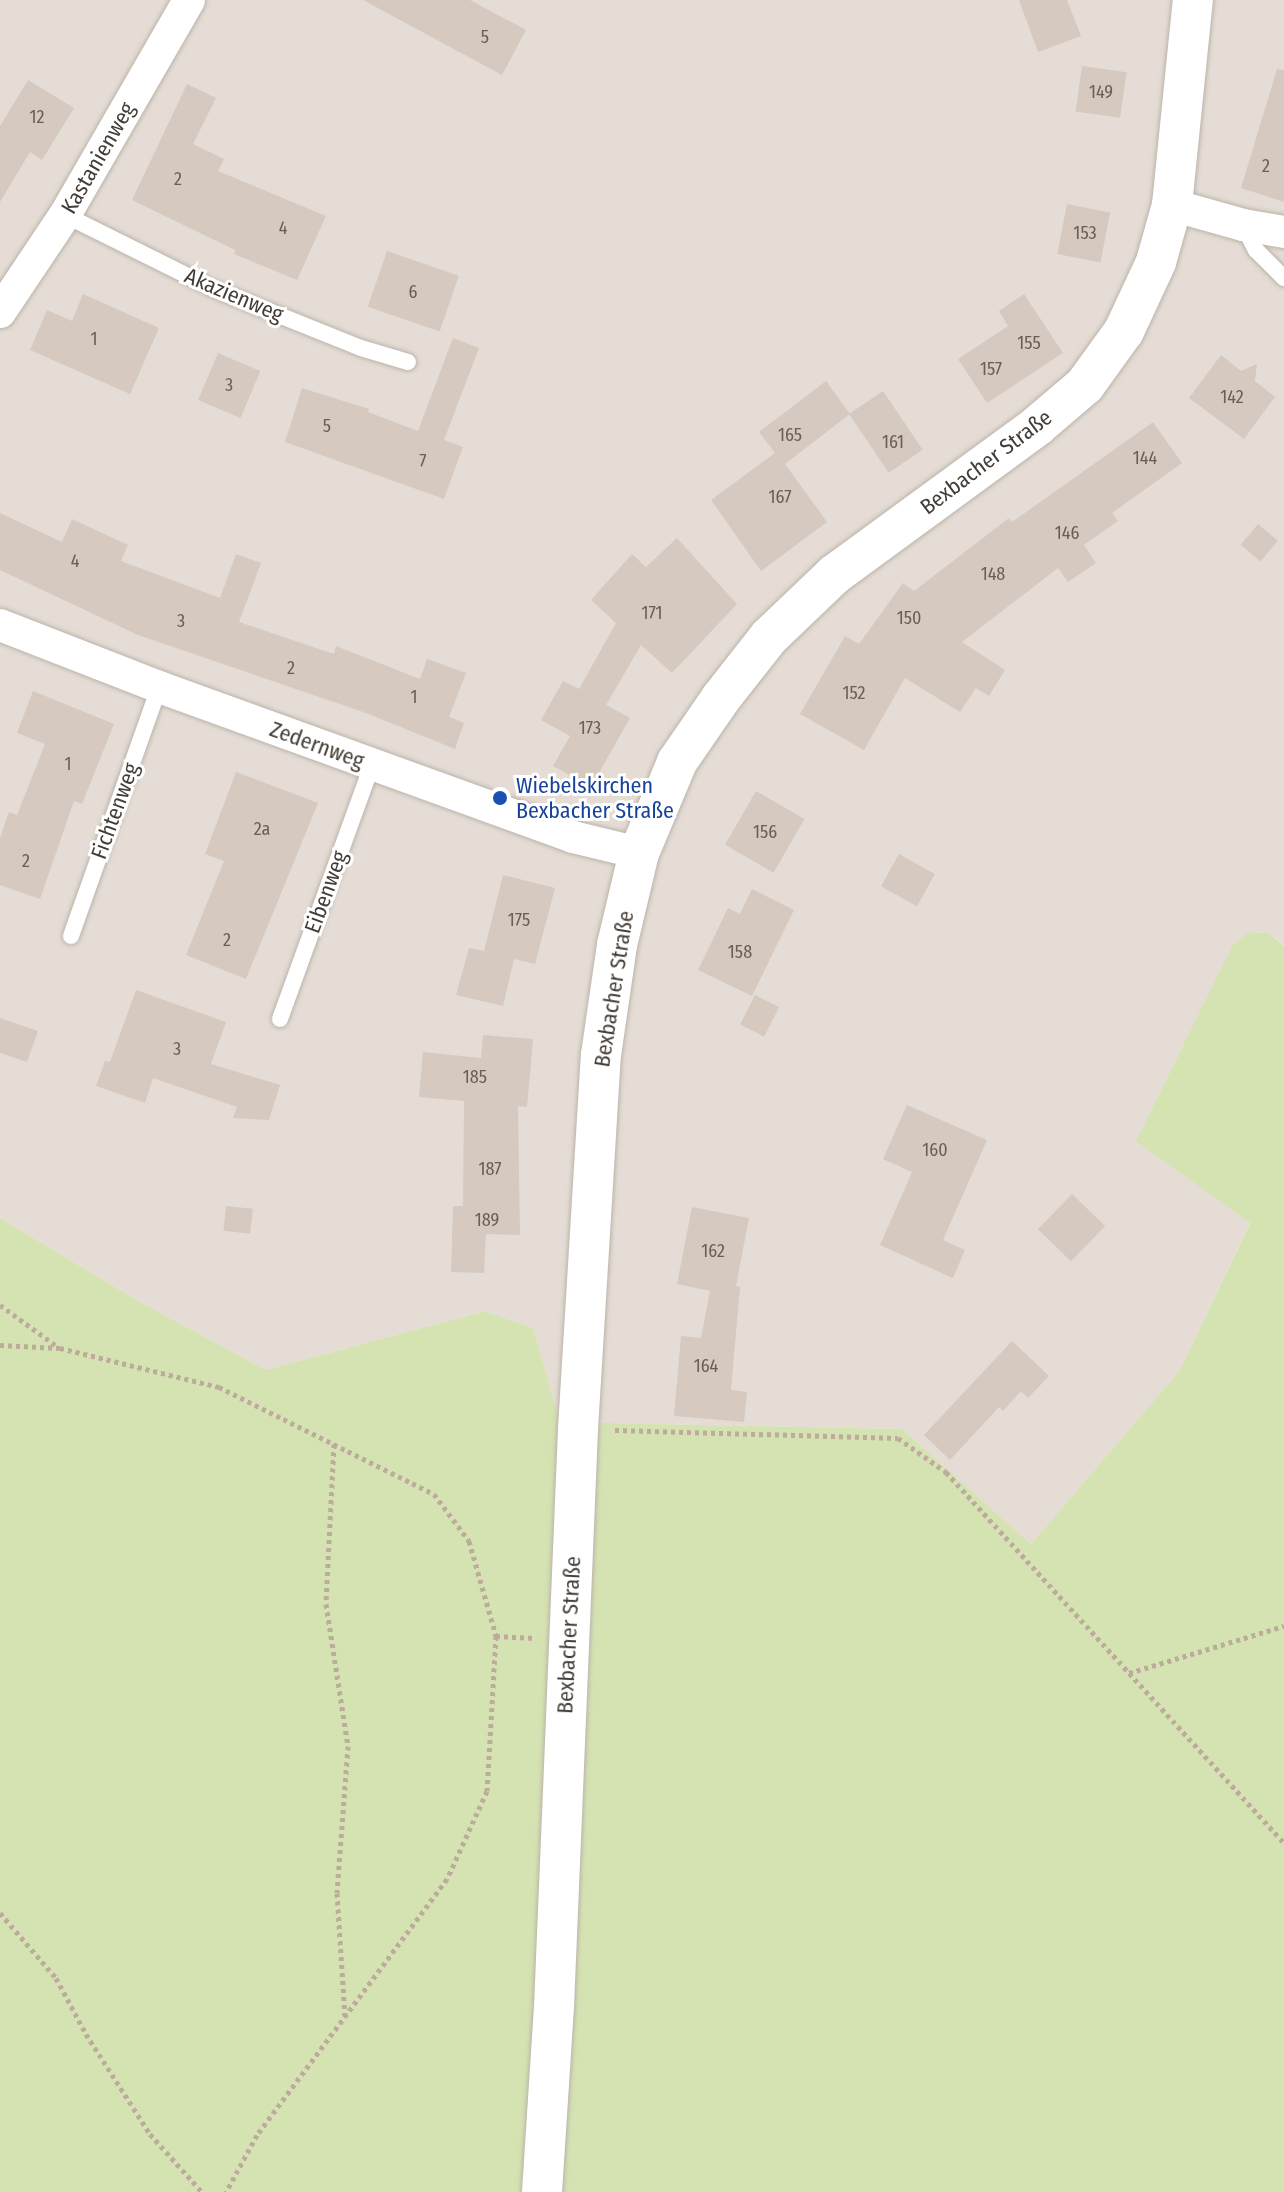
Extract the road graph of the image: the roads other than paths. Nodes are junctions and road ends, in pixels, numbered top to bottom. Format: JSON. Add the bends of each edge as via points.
{"nodes":[{"id":1,"x":189,"y":0,"type":"edge"},
{"id":2,"x":1193,"y":0,"type":"edge"},
{"id":3,"x":1172,"y":205,"type":"junction"},
{"id":4,"x":65,"y":215,"type":"junction"},
{"id":5,"x":1243,"y":225,"type":"junction"},
{"id":6,"x":1284,"y":232,"type":"edge"},
{"id":7,"x":1284,"y":278,"type":"edge"},
{"id":8,"x":0,"y":312,"type":"edge"},
{"id":9,"x":408,"y":362,"type":"dead end"},
{"id":10,"x":0,"y":625,"type":"edge"},
{"id":11,"x":159,"y":687,"type":"junction"},
{"id":12,"x":372,"y":765,"type":"junction"},
{"id":13,"x":639,"y":853,"type":"junction"},
{"id":14,"x":71,"y":936,"type":"dead end"},
{"id":15,"x":280,"y":1019,"type":"dead end"},
{"id":16,"x":542,"y":2192,"type":"edge"}],
"edges":[{"from":1,"to":4,"type":"street","name":"Kastanienweg"},
{"from":2,"to":3,"type":"street","name":"Bexbacher Straße"},
{"from":3,"to":5,"type":"street"},
{"from":3,"to":13,"type":"street","name":"Bexbacher Straße","via":[[1156,262],[1124,331],[1085,385],[835,574],[769,637],[677,762]]},
{"from":4,"to":8,"type":"street","name":"Kastanienweg"},
{"from":4,"to":9,"type":"lane","name":"Akazienweg","via":[[214,289]]},
{"from":5,"to":6,"type":"street"},
{"from":5,"to":7,"type":"lane","via":[[1256,250]]},
{"from":10,"to":11,"type":"street","name":"Zedernweg"},
{"from":11,"to":12,"type":"street","name":"Zedernweg"},
{"from":11,"to":14,"type":"lane","name":"Fichtenweg"},
{"from":12,"to":13,"type":"street","name":"Zedernweg","via":[[573,837]]},
{"from":12,"to":15,"type":"lane","name":"Eibenweg"},
{"from":13,"to":16,"type":"street","name":"Bexbacher Straße","via":[[617,945],[601,1055]]}]}
